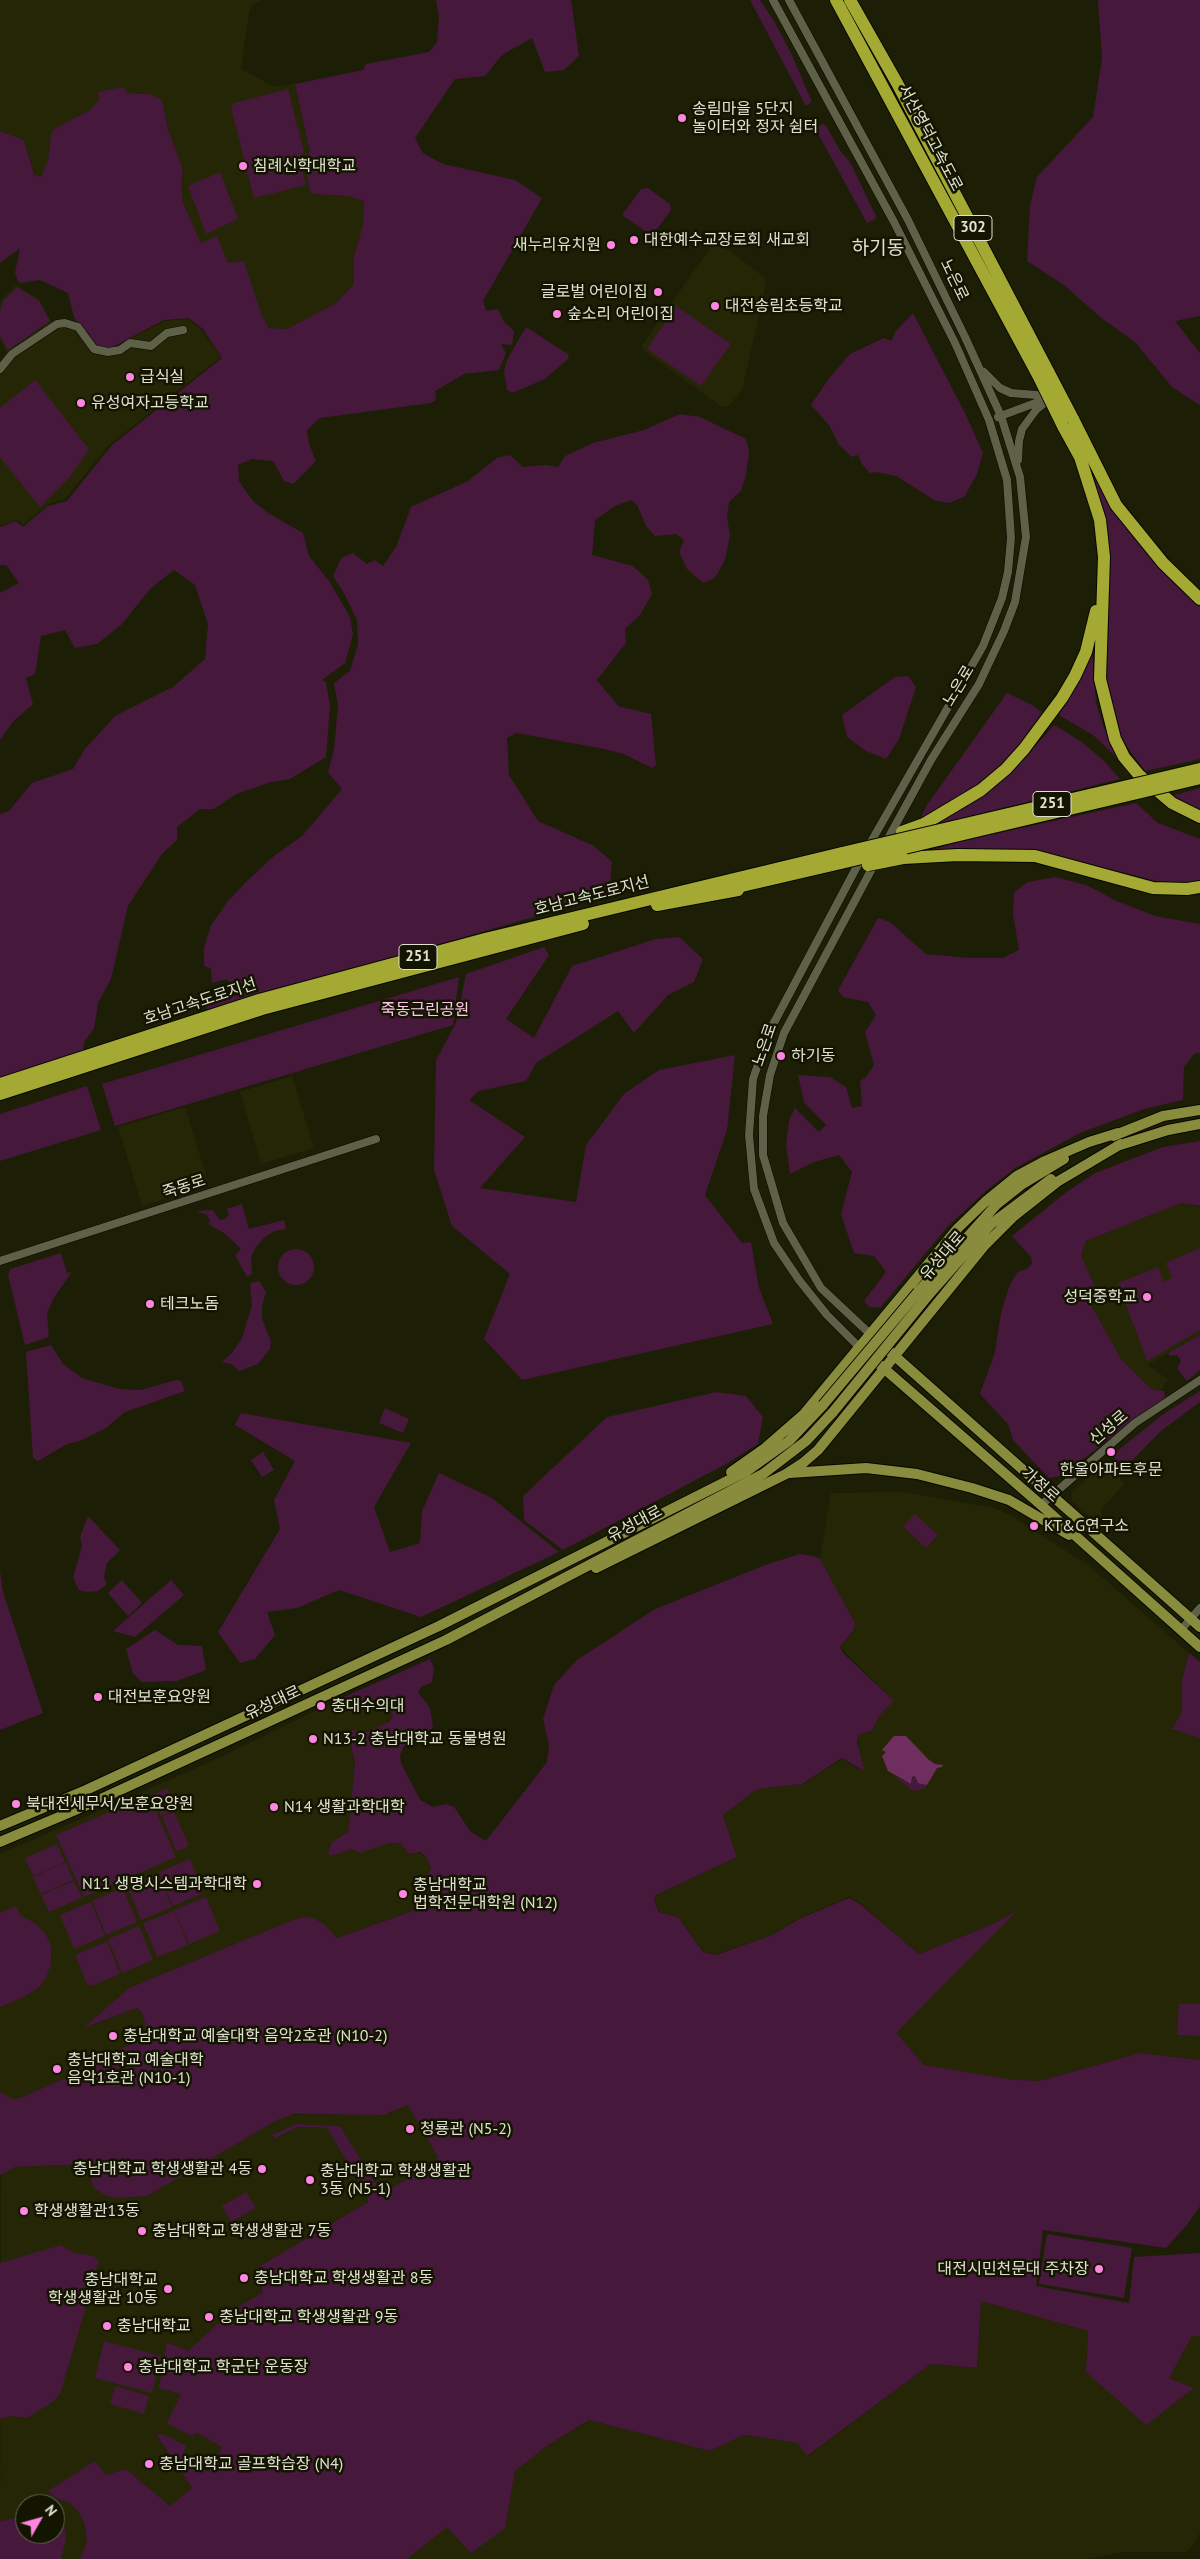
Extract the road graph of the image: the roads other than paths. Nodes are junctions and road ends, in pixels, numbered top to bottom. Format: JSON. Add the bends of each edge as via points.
{"nodes":[{"id":1,"x":773,"y":0,"type":"edge"},
{"id":2,"x":789,"y":0,"type":"edge"},
{"id":3,"x":836,"y":0,"type":"edge"},
{"id":4,"x":850,"y":0,"type":"edge"},
{"id":5,"x":878,"y":61,"type":"junction"},
{"id":6,"x":183,"y":330,"type":"dead end"},
{"id":7,"x":0,"y":369,"type":"edge"},
{"id":8,"x":980,"y":369,"type":"junction"},
{"id":9,"x":1044,"y":376,"type":"junction"},
{"id":10,"x":1066,"y":391,"type":"dead end"},
{"id":11,"x":1054,"y":396,"type":"junction"},
{"id":12,"x":1001,"y":416,"type":"junction"},
{"id":13,"x":989,"y":420,"type":"junction"},
{"id":14,"x":1068,"y":422,"type":"junction"},
{"id":15,"x":1020,"y":478,"type":"junction"},
{"id":16,"x":1140,"y":537,"type":"junction"},
{"id":17,"x":1104,"y":557,"type":"junction"},
{"id":18,"x":1200,"y":589,"type":"edge"},
{"id":19,"x":1200,"y":599,"type":"edge"},
{"id":20,"x":1200,"y":768,"type":"edge"},
{"id":21,"x":1200,"y":778,"type":"edge"},
{"id":22,"x":1200,"y":817,"type":"edge"},
{"id":23,"x":841,"y":858,"type":"junction"},
{"id":24,"x":1200,"y":887,"type":"edge"},
{"id":25,"x":657,"y":901,"type":"junction"},
{"id":26,"x":0,"y":1084,"type":"edge"},
{"id":27,"x":0,"y":1094,"type":"edge"},
{"id":28,"x":1200,"y":1110,"type":"edge"},
{"id":29,"x":1200,"y":1124,"type":"edge"},
{"id":30,"x":1118,"y":1133,"type":"junction"},
{"id":31,"x":376,"y":1139,"type":"dead end"},
{"id":32,"x":1122,"y":1144,"type":"junction"},
{"id":33,"x":0,"y":1262,"type":"edge"},
{"id":34,"x":922,"y":1295,"type":"junction"},
{"id":35,"x":869,"y":1334,"type":"junction"},
{"id":36,"x":858,"y":1346,"type":"junction"},
{"id":37,"x":895,"y":1356,"type":"junction"},
{"id":38,"x":884,"y":1368,"type":"junction"},
{"id":39,"x":1200,"y":1380,"type":"edge"},
{"id":40,"x":786,"y":1474,"type":"junction"},
{"id":41,"x":1052,"y":1496,"type":"junction"},
{"id":42,"x":1042,"y":1505,"type":"junction"},
{"id":43,"x":1078,"y":1539,"type":"junction"},
{"id":44,"x":546,"y":1572,"type":"junction"},
{"id":45,"x":550,"y":1585,"type":"junction"},
{"id":46,"x":1200,"y":1608,"type":"edge"},
{"id":47,"x":1191,"y":1619,"type":"junction"},
{"id":48,"x":1200,"y":1627,"type":"edge"},
{"id":49,"x":1180,"y":1630,"type":"junction"},
{"id":50,"x":1200,"y":1647,"type":"edge"},
{"id":51,"x":0,"y":1826,"type":"edge"},
{"id":52,"x":0,"y":1842,"type":"edge"}],
"edges":[{"from":1,"to":13,"type":"street","name":"노은로","via":[[955,343]]},
{"from":2,"to":8,"type":"street","name":"노은로","via":[[908,220]]},
{"from":3,"to":5,"type":"highway","name":"서산영덕고속도로","number":"302"},
{"from":4,"to":5,"type":"highway","name":"서산영덕고속도로","number":"302"},
{"from":5,"to":9,"type":"highway","name":"서산영덕고속도로","number":"302","via":[[886,90]]},
{"from":5,"to":9,"type":"highway","name":"서산영덕고속도로","number":"302","via":[[897,83]]},
{"from":6,"to":7,"type":"street","via":[[167,333],[151,346],[130,343],[120,350],[108,352],[94,349],[78,327],[57,324],[12,354]]},
{"from":8,"to":11,"type":"street","via":[[1000,388],[1011,393]]},
{"from":8,"to":12,"type":"street","name":"노은로"},
{"from":9,"to":14,"type":"highway","name":"서산영덕고속도로","number":"302","bridge":true},
{"from":10,"to":11,"type":"street"},
{"from":11,"to":12,"type":"street"},
{"from":11,"to":15,"type":"street","via":[[1036,410],[1022,429],[1019,441]]},
{"from":12,"to":13,"type":"street"},
{"from":12,"to":15,"type":"street","name":"노은로"},
{"from":13,"to":36,"type":"street","name":"노은로","via":[[1007,480],[1011,538],[1002,598],[983,646],[868,846],[769,1032],[753,1079],[749,1136],[754,1190],[774,1243],[826,1315]]},
{"from":14,"to":16,"type":"highway","via":[[1116,505]]},
{"from":14,"to":17,"type":"highway","via":[[1092,487]]},
{"from":15,"to":35,"type":"street","name":"노은로","via":[[1026,537],[1015,602],[995,653],[931,760],[786,1028],[770,1076],[763,1154],[784,1223],[821,1288]]},
{"from":16,"to":18,"type":"highway"},
{"from":16,"to":19,"type":"highway"},
{"from":17,"to":22,"type":"highway","via":[[1100,679],[1115,739],[1138,775],[1172,803]]},
{"from":17,"to":23,"type":"highway","via":[[1096,619],[1086,652],[1062,698],[1006,769],[981,790],[924,824]]},
{"from":20,"to":23,"type":"highway","name":"호남고속도로지선","number":"251","bridge":true},
{"from":21,"to":23,"type":"highway","name":"호남고속도로지선","number":"251","bridge":true},
{"from":23,"to":24,"type":"highway","bridge":true,"via":[[1035,856],[1153,888]]},
{"from":23,"to":25,"type":"highway","name":"호남고속도로지선","number":"251"},
{"from":25,"to":26,"type":"highway","name":"호남고속도로지선","number":"251","via":[[485,939],[259,1000]]},
{"from":25,"to":27,"type":"highway","name":"호남고속도로지선","number":"251","via":[[262,1009]]},
{"from":28,"to":30,"type":"main road","name":"유성대로","via":[[1162,1116]]},
{"from":29,"to":32,"type":"main road","name":"유성대로"},
{"from":30,"to":34,"type":"main road","name":"유성대로","via":[[1046,1169],[997,1204]]},
{"from":30,"to":35,"type":"main road","via":[[1071,1149],[1017,1176],[958,1228]]},
{"from":31,"to":33,"type":"street","name":"죽동로"},
{"from":32,"to":34,"type":"main road","name":"유성대로","via":[[1088,1156],[1004,1213]]},
{"from":32,"to":37,"type":"main road","via":[[1057,1182],[1014,1216],[984,1246]]},
{"from":34,"to":44,"type":"main road","name":"유성대로","bridge":true,"via":[[789,1441],[747,1471]]},
{"from":34,"to":45,"type":"main road","name":"유성대로","bridge":true,"via":[[833,1412],[806,1441],[762,1474]]},
{"from":35,"to":36,"type":"main road"},
{"from":35,"to":37,"type":"main road","name":"노은로"},
{"from":36,"to":38,"type":"main road","name":"가정로"},
{"from":36,"to":44,"type":"main road","via":[[804,1414],[742,1466],[610,1532]]},
{"from":37,"to":38,"type":"main road"},
{"from":37,"to":41,"type":"main road","name":"가정로"},
{"from":38,"to":40,"type":"main road","via":[[818,1450]]},
{"from":38,"to":42,"type":"main road","name":"가정로"},
{"from":39,"to":41,"type":"street","name":"신성로","via":[[1135,1424]]},
{"from":40,"to":43,"type":"main road","via":[[866,1468],[917,1474],[1008,1500]]},
{"from":40,"to":45,"type":"main road","via":[[604,1564]]},
{"from":41,"to":42,"type":"street","name":"신성로"},
{"from":41,"to":47,"type":"main road","name":"가정로"},
{"from":42,"to":43,"type":"main road","name":"가정로"},
{"from":43,"to":49,"type":"main road","name":"가정로"},
{"from":44,"to":51,"type":"main road","name":"유성대로","via":[[439,1626],[86,1790]]},
{"from":45,"to":52,"type":"main road","name":"유성대로","via":[[432,1646]]},
{"from":46,"to":47,"type":"street"},
{"from":47,"to":48,"type":"main road","name":"가정로"},
{"from":47,"to":49,"type":"street"},
{"from":49,"to":50,"type":"main road","name":"가정로"}]}
